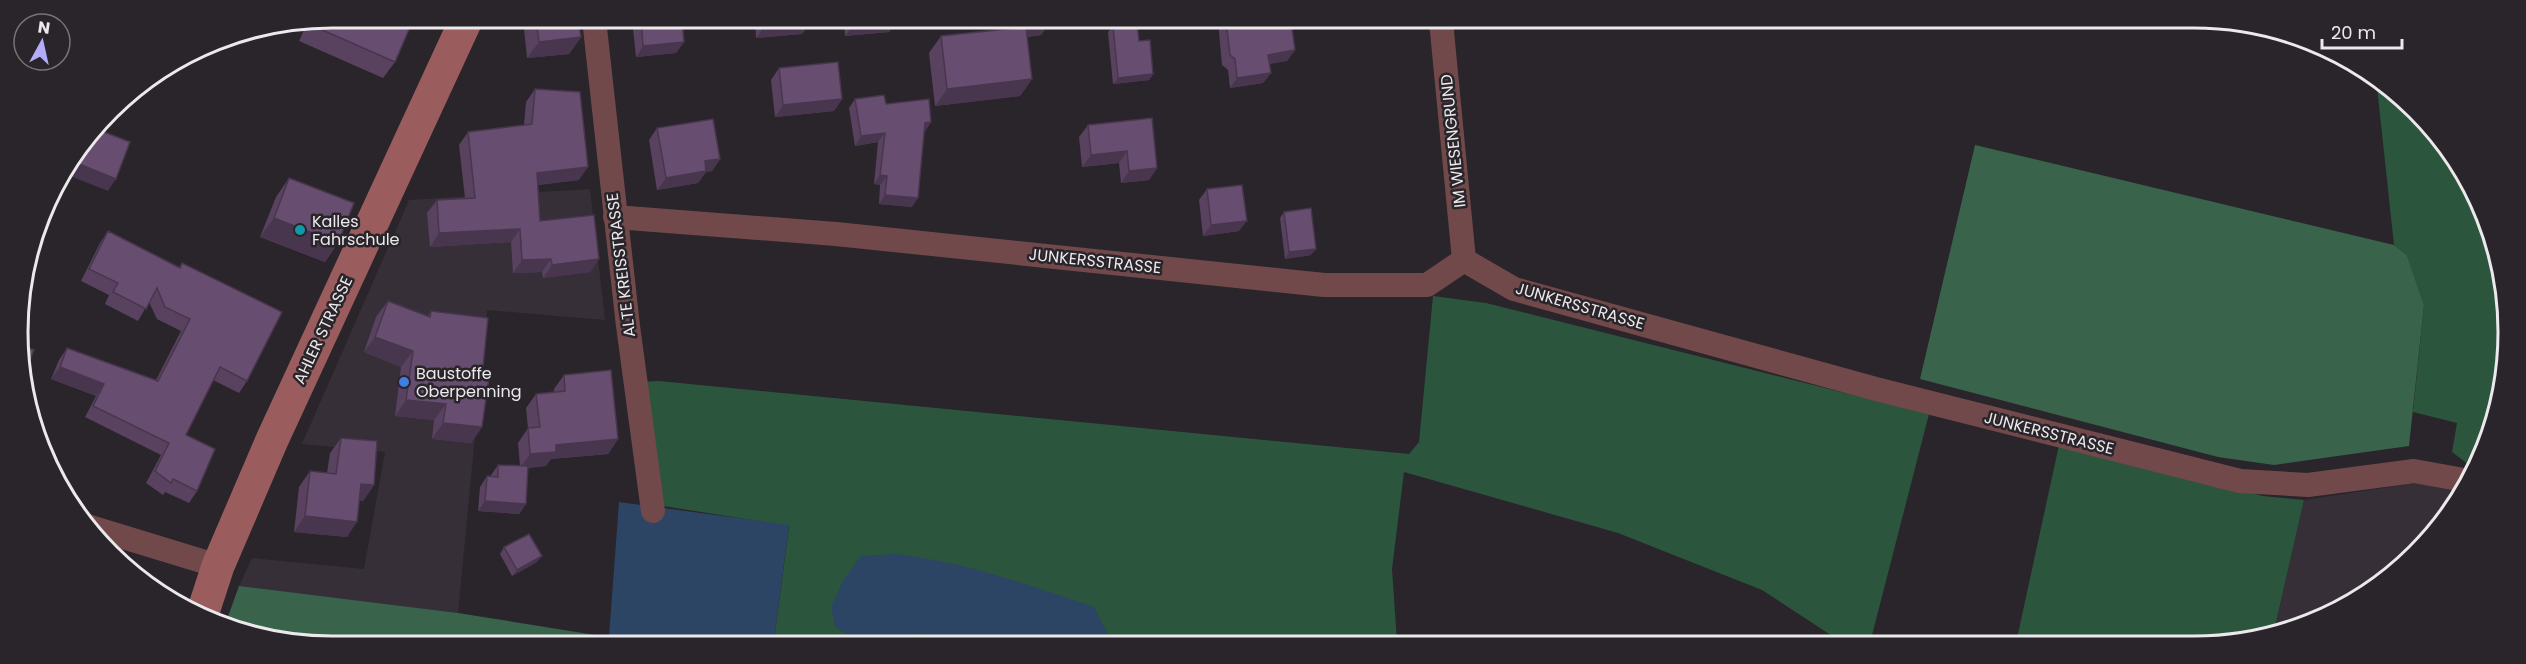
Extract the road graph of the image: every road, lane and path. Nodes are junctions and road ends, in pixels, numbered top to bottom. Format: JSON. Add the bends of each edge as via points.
{"nodes":[{"id":1,"x":462,"y":28,"type":"edge"},
{"id":2,"x":595,"y":28,"type":"edge"},
{"id":3,"x":1442,"y":28,"type":"edge"},
{"id":4,"x":615,"y":218,"type":"junction"},
{"id":5,"x":1464,"y":260,"type":"junction"},
{"id":6,"x":2459,"y":479,"type":"edge"},
{"id":7,"x":653,"y":512,"type":"dead end"},
{"id":8,"x":103,"y":531,"type":"edge"},
{"id":9,"x":218,"y":566,"type":"junction"},
{"id":10,"x":205,"y":607,"type":"edge"}],
"edges":[{"from":1,"to":9,"type":"main road","name":"AHLER STRASSE"},
{"from":2,"to":4,"type":"street","name":"ALTE KREISSTRASSE"},
{"from":3,"to":5,"type":"street","name":"IM WIESENGRUND"},
{"from":4,"to":5,"type":"street","name":"JUNKERSSTRASSE","via":[[813,232],[1324,285],[1427,285]]},
{"from":4,"to":7,"type":"street","name":"ALTE KREISSTRASSE"},
{"from":5,"to":6,"type":"street","name":"JUNKERSSTRASSE","via":[[1514,289],[1876,389],[2240,481],[2308,485],[2414,471]]},
{"from":8,"to":9,"type":"street"},
{"from":9,"to":10,"type":"main road","name":"AHLER STRASSE"}]}
